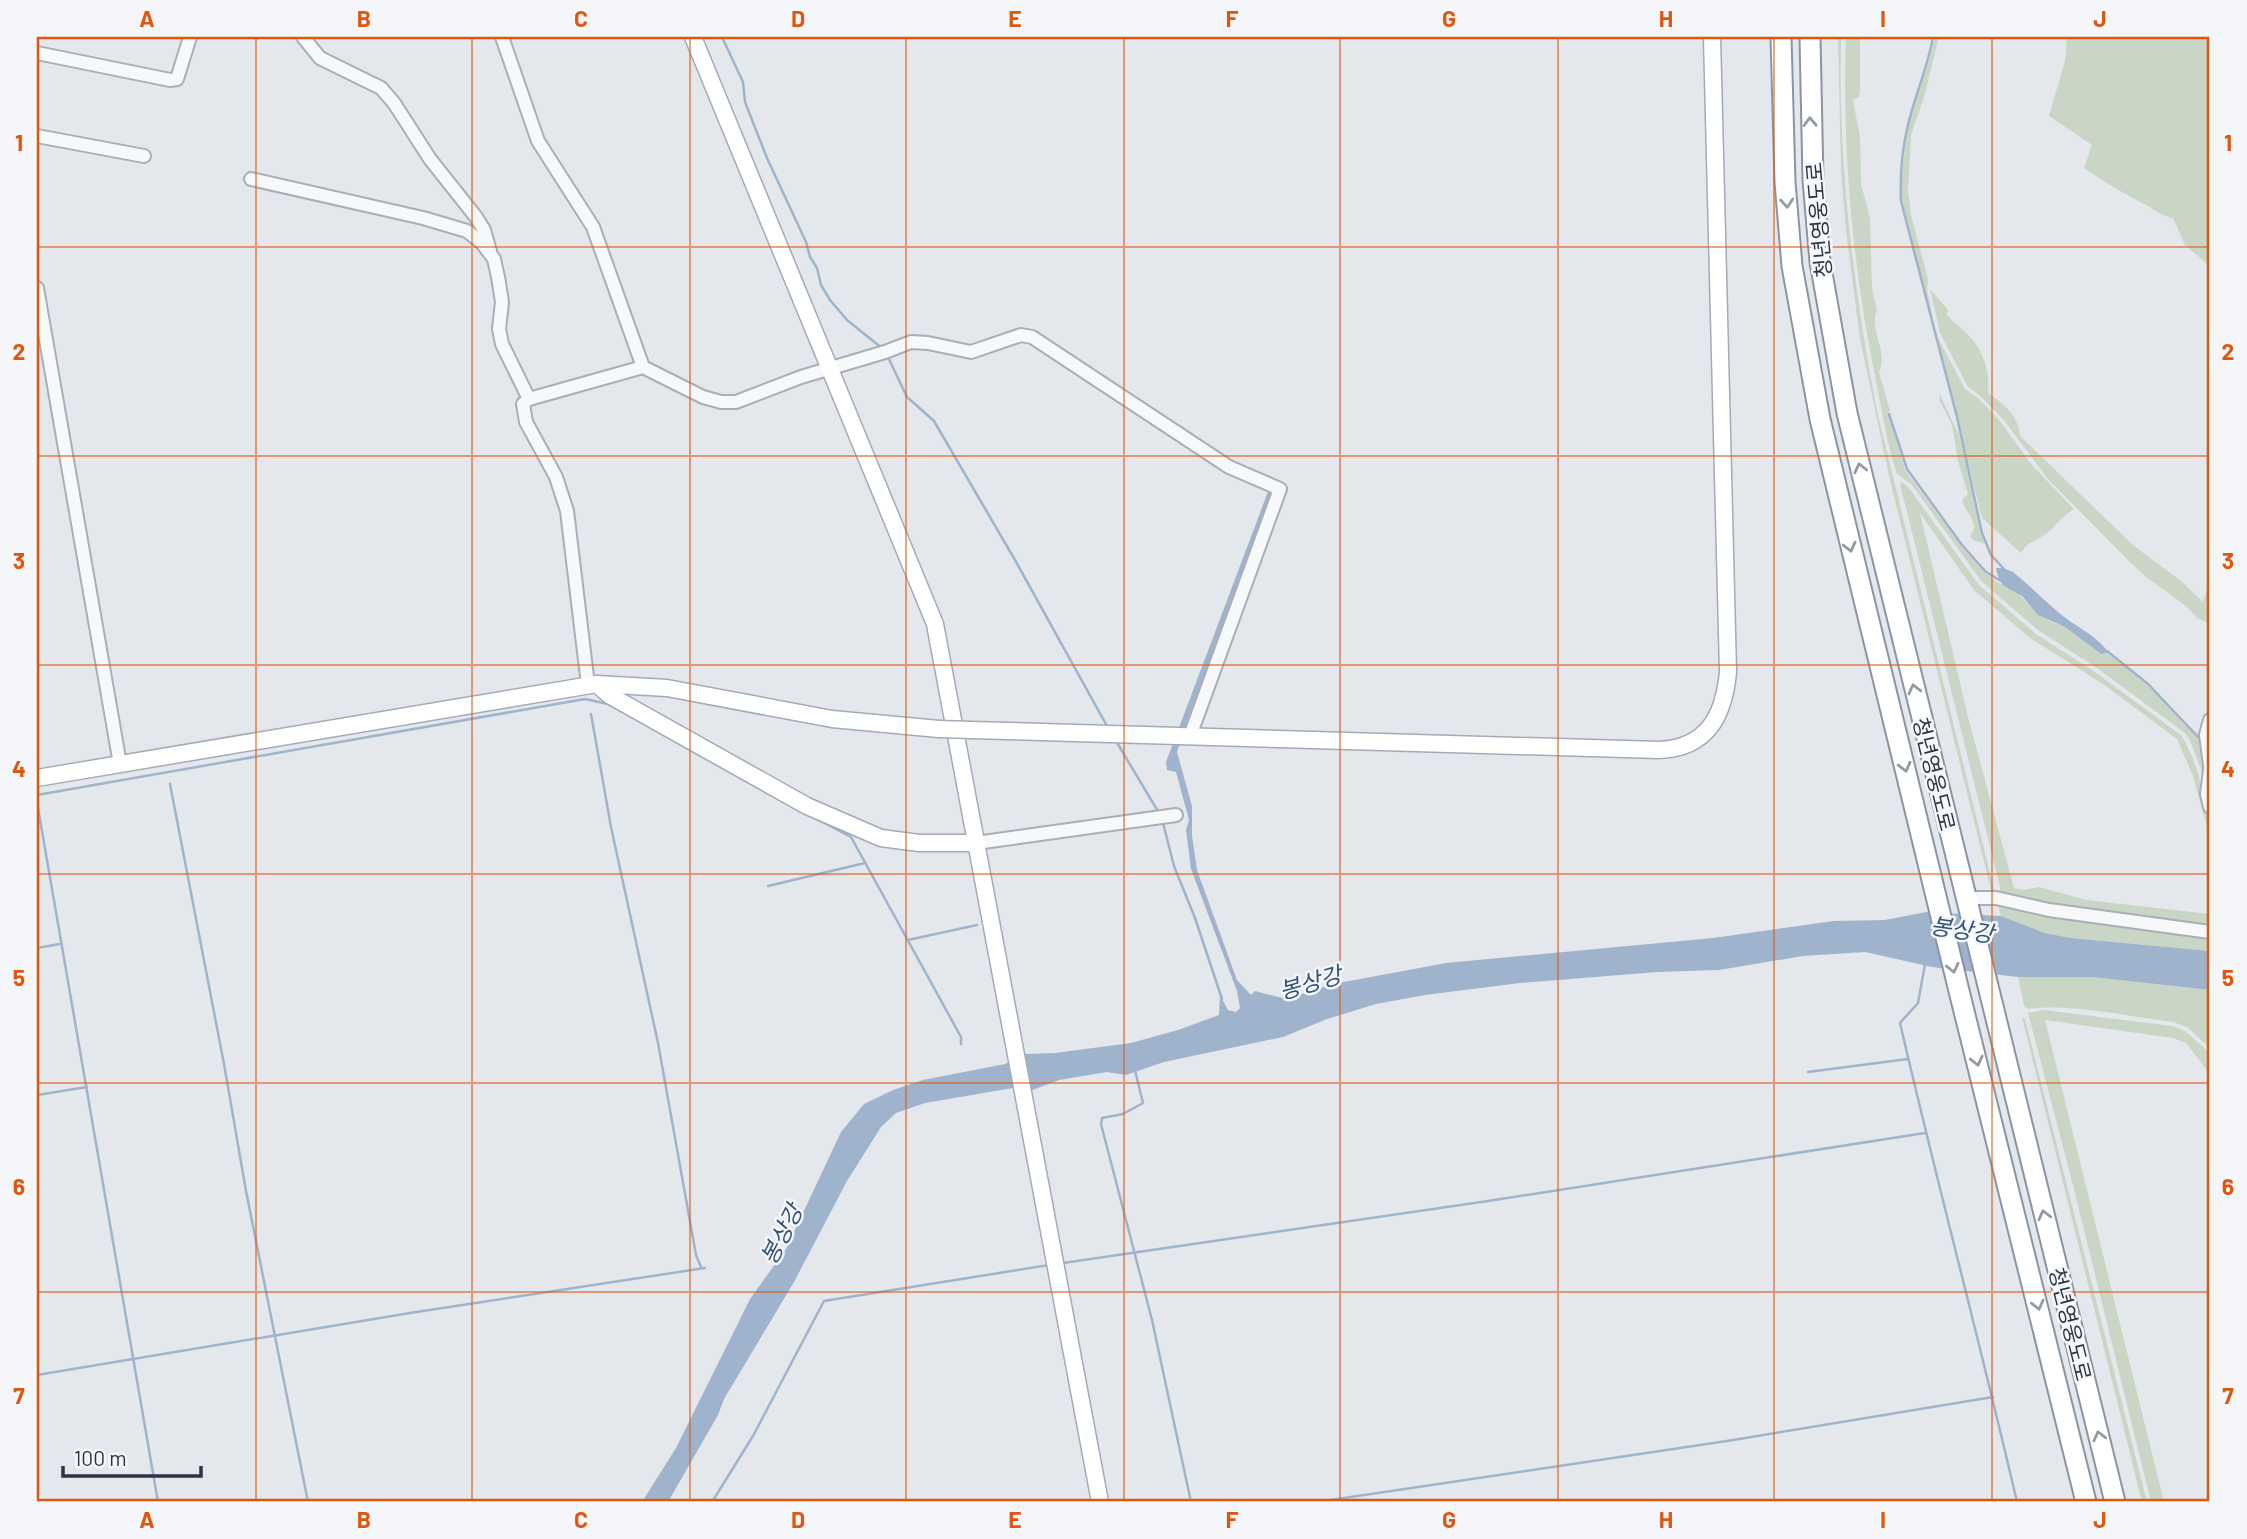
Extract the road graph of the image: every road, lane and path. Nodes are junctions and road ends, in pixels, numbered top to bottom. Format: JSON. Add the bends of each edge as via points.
{"nodes":[{"id":1,"x":190,"y":37,"type":"edge"},
{"id":2,"x":303,"y":37,"type":"edge"},
{"id":3,"x":502,"y":37,"type":"edge"},
{"id":4,"x":693,"y":37,"type":"edge"},
{"id":5,"x":1712,"y":37,"type":"edge"},
{"id":6,"x":1781,"y":37,"type":"edge"},
{"id":7,"x":1810,"y":37,"type":"edge"},
{"id":8,"x":37,"y":53,"type":"edge"},
{"id":9,"x":37,"y":136,"type":"edge"},
{"id":10,"x":144,"y":156,"type":"dead end"},
{"id":11,"x":251,"y":179,"type":"dead end"},
{"id":12,"x":490,"y":253,"type":"junction"},
{"id":13,"x":37,"y":288,"type":"edge"},
{"id":14,"x":643,"y":367,"type":"junction"},
{"id":15,"x":829,"y":369,"type":"junction"},
{"id":16,"x":529,"y":400,"type":"junction"},
{"id":17,"x":593,"y":684,"type":"junction"},
{"id":18,"x":2210,"y":720,"type":"edge"},
{"id":19,"x":1188,"y":736,"type":"junction"},
{"id":20,"x":120,"y":764,"type":"junction"},
{"id":21,"x":2210,"y":765,"type":"edge"},
{"id":22,"x":2210,"y":770,"type":"edge"},
{"id":23,"x":37,"y":778,"type":"edge"},
{"id":24,"x":2210,"y":807,"type":"edge"},
{"id":25,"x":1175,"y":815,"type":"dead end"},
{"id":26,"x":974,"y":834,"type":"junction"},
{"id":27,"x":1966,"y":898,"type":"junction"},
{"id":28,"x":2210,"y":932,"type":"edge"},
{"id":29,"x":1100,"y":1502,"type":"edge"},
{"id":30,"x":2086,"y":1502,"type":"edge"},
{"id":31,"x":2115,"y":1502,"type":"edge"}],
"edges":[{"from":1,"to":8,"type":"street","via":[[177,79],[170,80]]},
{"from":2,"to":12,"type":"street","via":[[328,64],[381,88],[394,103],[423,150],[476,217]]},
{"from":3,"to":14,"type":"street","via":[[538,141],[593,226]]},
{"from":4,"to":15,"type":"main road"},
{"from":5,"to":19,"type":"main road","via":[[1728,671],[1724,698],[1709,729],[1686,746],[1659,750]]},
{"from":6,"to":30,"type":"highway","name":"청년영웅도로","one_way":true,"via":[[1785,182],[1805,344],[1838,498]]},
{"from":27,"to":7,"type":"highway","name":"청년영웅도로","one_way":true,"via":[[1833,339],[1813,180]]},
{"from":9,"to":10,"type":"street"},
{"from":11,"to":12,"type":"street","via":[[423,218],[467,232]]},
{"from":12,"to":16,"type":"street","via":[[502,302],[502,344]]},
{"from":13,"to":20,"type":"street"},
{"from":14,"to":15,"type":"street","via":[[721,402],[736,402]]},
{"from":14,"to":16,"type":"street"},
{"from":15,"to":19,"type":"street","via":[[911,342],[971,352],[1021,335],[1032,337],[1229,467],[1280,489]]},
{"from":15,"to":26,"type":"main road","via":[[935,624]]},
{"from":16,"to":17,"type":"street","via":[[523,404],[523,412],[568,511]]},
{"from":17,"to":19,"type":"main road","bridge":true,"via":[[667,688],[831,719],[939,729]]},
{"from":17,"to":20,"type":"main road"},
{"from":17,"to":26,"type":"main road","via":[[807,806],[881,838],[919,843]]},
{"from":18,"to":21,"type":"street","via":[[2206,735]]},
{"from":20,"to":23,"type":"main road"},
{"from":22,"to":24,"type":"street"},
{"from":25,"to":26,"type":"street","via":[[1027,834]]},
{"from":26,"to":29,"type":"main road"},
{"from":27,"to":28,"type":"street","via":[[1996,898],[2049,910]]},
{"from":31,"to":27,"type":"highway","name":"청년영웅도로","one_way":true}]}
